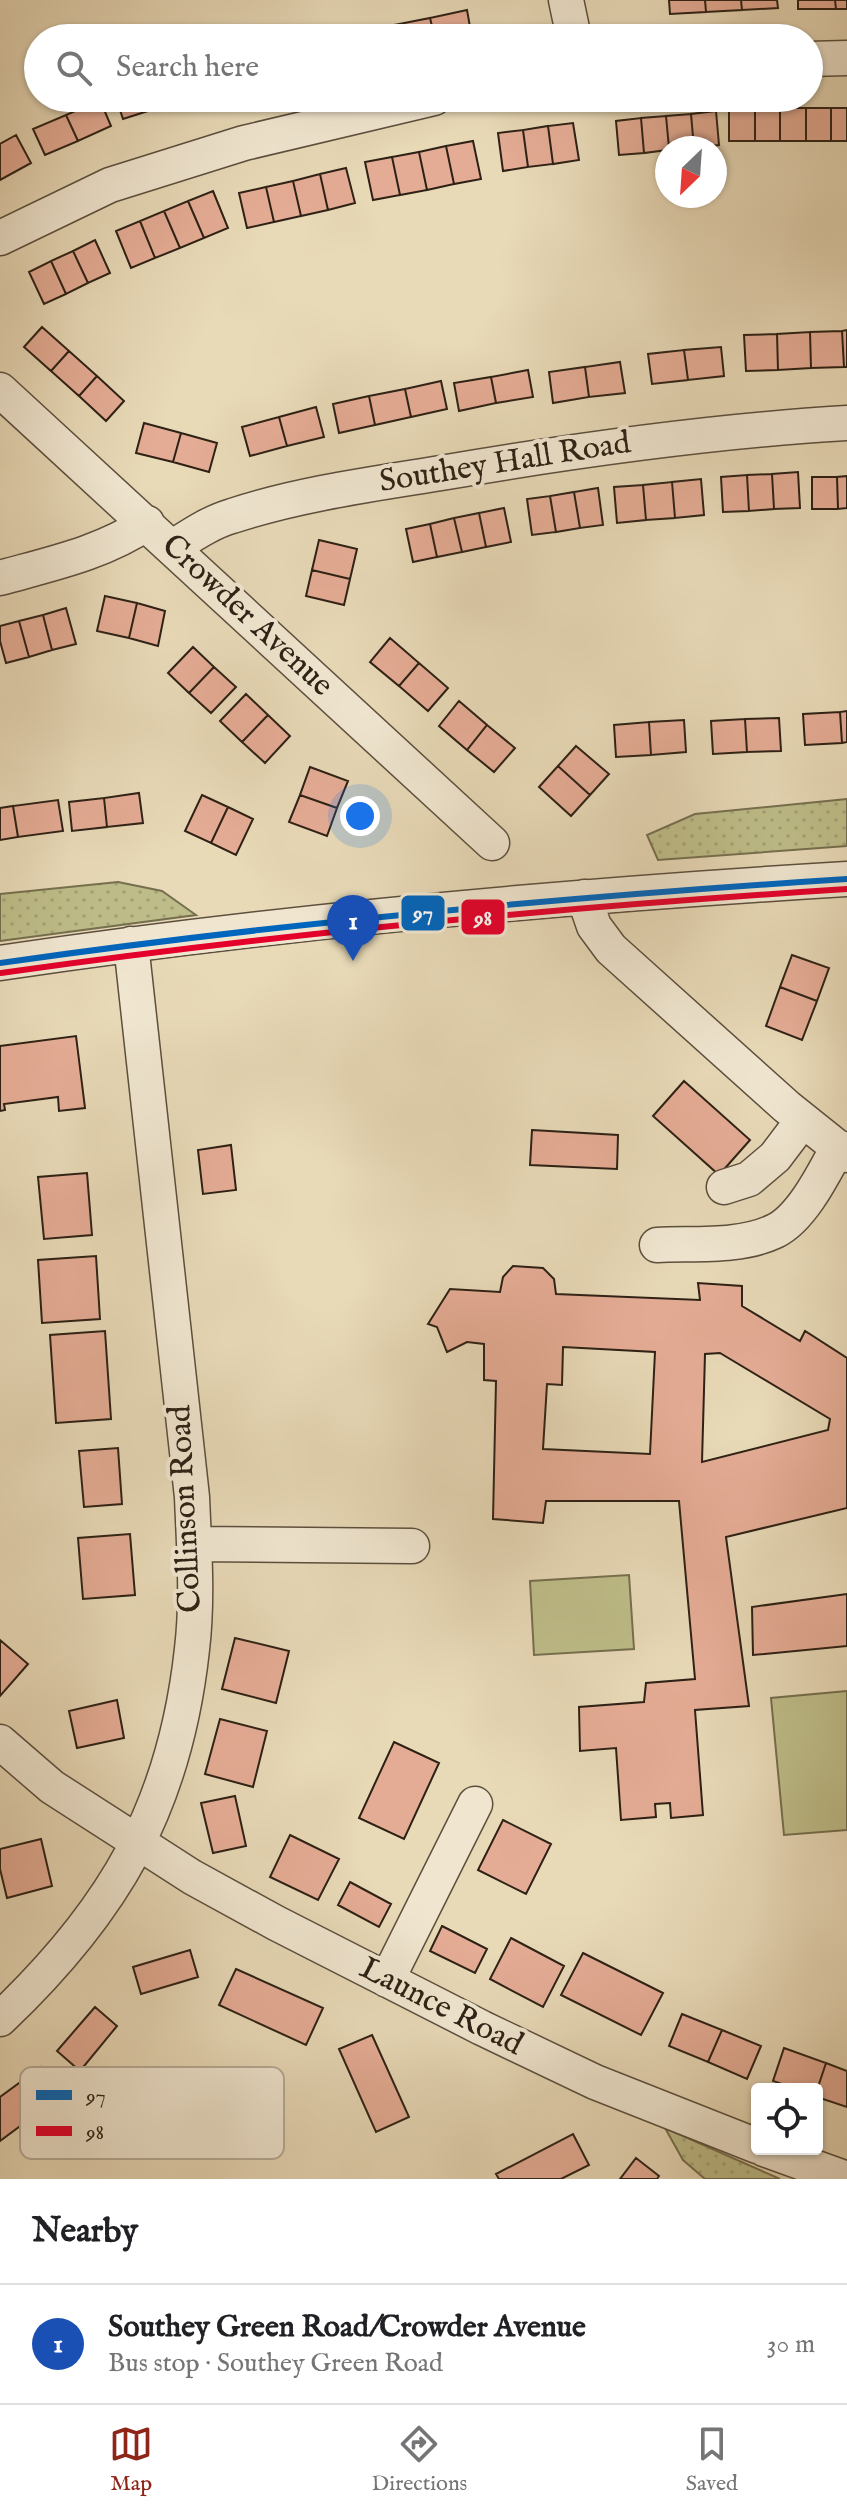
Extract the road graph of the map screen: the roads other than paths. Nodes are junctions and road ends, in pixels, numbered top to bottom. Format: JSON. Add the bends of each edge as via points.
{"nodes":[{"id":1,"x":566,"y":0,"type":"edge"},
{"id":2,"x":571,"y":24,"type":"edge"},
{"id":3,"x":847,"y":58,"type":"edge"},
{"id":4,"x":823,"y":59,"type":"edge"},
{"id":5,"x":375,"y":112,"type":"edge"},
{"id":6,"x":0,"y":238,"type":"edge"},
{"id":7,"x":0,"y":390,"type":"edge"},
{"id":8,"x":847,"y":423,"type":"edge"},
{"id":9,"x":147,"y":523,"type":"junction"},
{"id":10,"x":173,"y":547,"type":"junction"},
{"id":11,"x":0,"y":578,"type":"edge"},
{"id":12,"x":492,"y":843,"type":"dead end"},
{"id":13,"x":847,"y":879,"type":"edge"},
{"id":14,"x":584,"y":897,"type":"junction"},
{"id":15,"x":131,"y":944,"type":"junction"},
{"id":16,"x":0,"y":963,"type":"edge"},
{"id":17,"x":803,"y":1120,"type":"junction"},
{"id":18,"x":842,"y":1151,"type":"edge"},
{"id":19,"x":724,"y":1187,"type":"dead end"},
{"id":20,"x":657,"y":1245,"type":"dead end"},
{"id":21,"x":194,"y":1544,"type":"junction"},
{"id":22,"x":412,"y":1546,"type":"dead end"},
{"id":23,"x":0,"y":1742,"type":"edge"},
{"id":24,"x":475,"y":1804,"type":"dead end"},
{"id":25,"x":138,"y":1843,"type":"junction"},
{"id":26,"x":387,"y":1980,"type":"junction"},
{"id":27,"x":0,"y":2019,"type":"edge"},
{"id":28,"x":751,"y":2144,"type":"edge"},
{"id":29,"x":781,"y":2155,"type":"edge"},
{"id":30,"x":847,"y":2179,"type":"edge"}],
"edges":[{"from":1,"to":2,"type":"street"},
{"from":3,"to":4,"type":"street"},
{"from":5,"to":6,"type":"street","via":[[244,143],[125,180]]},
{"from":7,"to":9,"type":"street","name":"Crowder Avenue"},
{"from":8,"to":10,"type":"street","name":"Southey Hall Road","via":[[661,439],[342,489],[231,516]]},
{"from":9,"to":10,"type":"street","name":"Crowder Avenue"},
{"from":9,"to":11,"type":"street","via":[[103,548]]},
{"from":10,"to":12,"type":"street","name":"Crowder Avenue"},
{"from":13,"to":14,"type":"street"},
{"from":14,"to":15,"type":"street"},
{"from":14,"to":17,"type":"street","via":[[594,926],[611,949]]},
{"from":15,"to":16,"type":"street"},
{"from":15,"to":21,"type":"street","name":"Collinson Road"},
{"from":17,"to":18,"type":"street"},
{"from":17,"to":19,"type":"street","via":[[775,1157],[749,1179]]},
{"from":18,"to":20,"type":"street","via":[[777,1231],[747,1241]]},
{"from":21,"to":22,"type":"street"},
{"from":21,"to":25,"type":"street","name":"Collinson Road","via":[[193,1646],[185,1699],[174,1751]]},
{"from":23,"to":25,"type":"street","name":"Launce Road","via":[[52,1787]]},
{"from":24,"to":26,"type":"street"},
{"from":25,"to":26,"type":"street","name":"Launce Road","via":[[204,1884]]},
{"from":25,"to":27,"type":"street","name":"Collinson Road","via":[[104,1903],[65,1953]]},
{"from":26,"to":28,"type":"street","name":"Launce Road","via":[[595,2082]]},
{"from":29,"to":30,"type":"street"}]}
